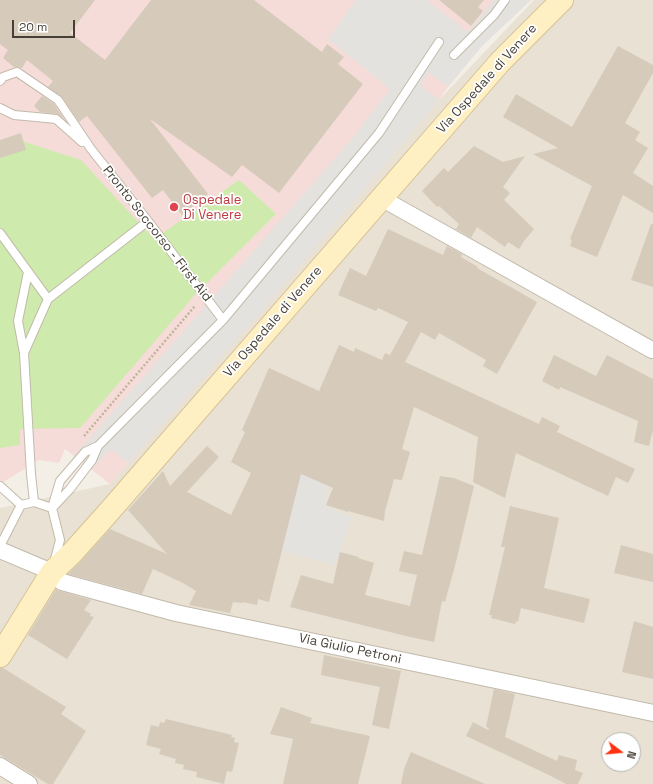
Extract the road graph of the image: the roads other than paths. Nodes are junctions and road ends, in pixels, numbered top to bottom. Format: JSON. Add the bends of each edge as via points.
{"nodes":[{"id":1,"x":504,"y":0,"type":"edge"},
{"id":2,"x":562,"y":0,"type":"edge"},
{"id":3,"x":439,"y":42,"type":"dead end"},
{"id":4,"x":454,"y":55,"type":"dead end"},
{"id":5,"x":0,"y":81,"type":"edge"},
{"id":6,"x":0,"y":108,"type":"edge"},
{"id":7,"x":91,"y":149,"type":"junction"},
{"id":8,"x":381,"y":198,"type":"junction"},
{"id":9,"x":148,"y":221,"type":"junction"},
{"id":10,"x":0,"y":233,"type":"edge"},
{"id":11,"x":28,"y":272,"type":"junction"},
{"id":12,"x":48,"y":299,"type":"junction"},
{"id":13,"x":223,"y":320,"type":"junction"},
{"id":14,"x":652,"y":350,"type":"edge"},
{"id":15,"x":24,"y":353,"type":"junction"},
{"id":16,"x":98,"y":446,"type":"junction"},
{"id":17,"x":0,"y":486,"type":"edge"},
{"id":18,"x":34,"y":502,"type":"junction"},
{"id":19,"x":21,"y":505,"type":"junction"},
{"id":20,"x":52,"y":508,"type":"junction"},
{"id":21,"x":0,"y":546,"type":"edge"},
{"id":22,"x":0,"y":550,"type":"edge"},
{"id":23,"x":52,"y":572,"type":"junction"},
{"id":24,"x":0,"y":656,"type":"edge"},
{"id":25,"x":653,"y":713,"type":"edge"},
{"id":26,"x":0,"y":766,"type":"edge"},
{"id":27,"x":29,"y":784,"type":"edge"}],
"edges":[{"from":1,"to":4,"type":"lane","via":[[494,15]]},
{"from":2,"to":8,"type":"street","name":"Via Ospedale di Venere","via":[[500,62]]},
{"from":3,"to":13,"type":"lane","via":[[379,133]]},
{"from":5,"to":7,"type":"lane","via":[[3,77],[17,72],[58,100]]},
{"from":6,"to":7,"type":"lane","via":[[14,116],[56,120]]},
{"from":7,"to":9,"type":"lane","name":"Pronto Soccorso - First Aid"},
{"from":8,"to":14,"type":"street"},
{"from":8,"to":23,"type":"street","name":"Via Ospedale di Venere","via":[[107,514]]},
{"from":9,"to":12,"type":"lane"},
{"from":9,"to":13,"type":"lane","name":"Pronto Soccorso - First Aid"},
{"from":10,"to":11,"type":"lane"},
{"from":11,"to":12,"type":"lane"},
{"from":11,"to":15,"type":"lane","via":[[18,321]]},
{"from":12,"to":15,"type":"lane"},
{"from":13,"to":16,"type":"lane"},
{"from":15,"to":18,"type":"lane"},
{"from":16,"to":20,"type":"lane","via":[[92,460]]},
{"from":16,"to":20,"type":"lane","via":[[85,452],[60,481]]},
{"from":17,"to":19,"type":"lane"},
{"from":18,"to":19,"type":"lane"},
{"from":18,"to":20,"type":"lane"},
{"from":19,"to":21,"type":"lane"},
{"from":20,"to":23,"type":"lane","via":[[60,540]]},
{"from":22,"to":23,"type":"street","name":"Via Giulio Petroni"},
{"from":23,"to":24,"type":"street","name":"Via Ospedale di Venere"},
{"from":23,"to":25,"type":"street","name":"Via Giulio Petroni","via":[[62,582],[176,613]]},
{"from":26,"to":27,"type":"street"}]}
